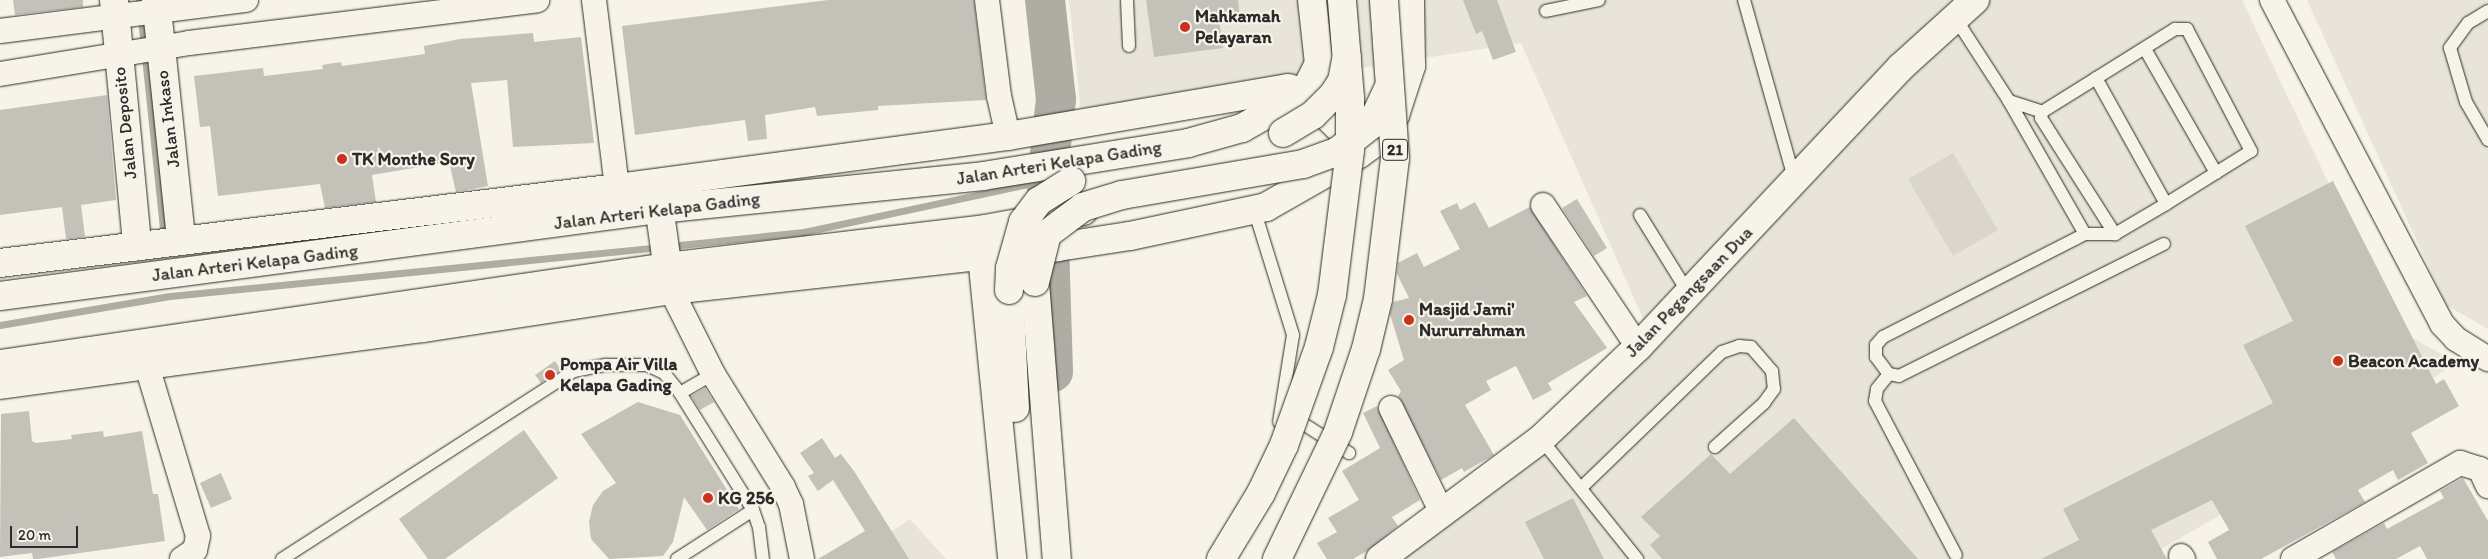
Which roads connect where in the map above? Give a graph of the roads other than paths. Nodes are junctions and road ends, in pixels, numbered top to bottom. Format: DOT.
graph roads {
  1 [pos="246,0"];
  2 [pos="537,0"];
  3 [pos="594,0"];
  4 [pos="987,0"];
  5 [pos="1127,0"];
  6 [pos="1312,0"];
  7 [pos="1343,0"];
  8 [pos="1385,0"];
  9 [pos="1410,0"];
  10 [pos="1599,0"];
  11 [pos="1744,0"];
  12 [pos="1975,0"];
  13 [pos="2272,0"];
  14 [pos="438,6"];
  15 [pos="155,8"];
  16 [pos="118,10"];
  17 [pos="1546,11"];
  18 [pos="2488,11"];
  19 [pos="1954,16"];
  20 [pos="0,31"];
  21 [pos="1129,46"];
  22 [pos="2145,49"];
  23 [pos="141,51"];
  24 [pos="0,74"];
  25 [pos="2096,78"];
  26 [pos="1304,93"];
  27 [pos="2009,101"];
  28 [pos="2042,112"];
  29 [pos="1016,134"];
  30 [pos="2488,140"];
  31 [pos="1359,154"];
  32 [pos="2216,173"];
  33 [pos="1795,181"];
  34 [pos="656,183"];
  35 [pos="1300,186"];
  36 [pos="617,188"];
  37 [pos="2166,204"];
  38 [pos="1543,205"];
  39 [pos="1254,209"];
  40 [pos="659,210"];
  41 [pos="1640,216"];
  42 [pos="2085,234"];
  43 [pos="2115,234"];
  44 [pos="161,242"];
  45 [pos="2164,244"];
  46 [pos="986,246"];
  47 [pos="0,263"];
  48 [pos="666,265"];
  49 [pos="1690,294"];
  50 [pos="0,296"];
  51 [pos="1638,346"];
  52 [pos="2479,354"];
  53 [pos="0,364"];
  54 [pos="147,366"];
  55 [pos="713,374"];
  56 [pos="1889,374"];
  57 [pos="0,385"];
  58 [pos="680,393"];
  59 [pos="1391,408"];
  60 [pos="1283,410"];
  61 [pos="1541,439"];
  62 [pos="1715,447"];
  63 [pos="1349,454"];
  64 [pos="1264,466"];
  65 [pos="2488,486"];
  66 [pos="1582,487"];
  67 [pos="752,510"];
  68 [pos="1441,511"];
  69 [pos="1956,555"];
  70 [pos="182,559"];
  71 [pos="282,559"];
  72 [pos="677,559"];
  73 [pos="763,559"];
  74 [pos="802,559"];
  75 [pos="1012,559"];
  76 [pos="1026,559"];
  77 [pos="1057,559"];
  78 [pos="1221,559"];
  79 [pos="1277,559"];
  80 [pos="1380,559"];
  81 [pos="1637,559"];
  82 [pos="2293,559"];
  1 -- 15 [label="street"];
  2 -- 14 [label="street"];
  3 -- 36 [label="street"];
  4 -- 29 [label="street"];
  5 -- 21 [label="lane"];
  6 -- 26 [label="main road"];
  7 -- 76 [label="main road, bridge"];
  7 -- 78 [label="main road, bridge"];
  8 -- 77 [label="main road, bridge"];
  8 -- 79 [label="main road, 21, bridge"];
  9 -- 31 [label="main road"];
  10 -- 17 [label="lane"];
  11 -- 33 [label="lane"];
  12 -- 19 [label="main road, Jalan Pegangsaan Dua"];
  13 -- 52 [label="street"];
  14 -- 23 [label="street"];
  15 -- 16 [label="street"];
  15 -- 23 [label="main road, Jalan Inkaso"];
  16 -- 20 [label="street"];
  16 -- 23 [label="main road, Jalan Deposito"];
  18 -- 30 [label="lane"];
  19 -- 27 [label="lane"];
  19 -- 33 [label="main road, Jalan Pegangsaan Dua"];
  22 -- 25 [label="lane"];
  22 -- 32 [label="lane"];
  22 -- 32 [label="lane"];
  23 -- 24 [label="street"];
  23 -- 44 [label="main road, Jalan Inkaso"];
  23 -- 44 [label="main road, Jalan Deposito"];
  25 -- 28 [label="lane"];
  25 -- 37 [label="lane"];
  26 -- 29 [label="main road, Jalan Arteri Kelapa Gading"];
  26 -- 31 [label="main road"];
  26 -- 40 [label="main road, Jalan Arteri Kelapa Gading"];
  27 -- 28 [label="lane"];
  27 -- 42 [label="lane"];
  28 -- 43 [label="lane"];
  29 -- 34 [label="main road, Jalan Arteri Kelapa Gading"];
  31 -- 35 [label="main road"];
  32 -- 37 [label="lane"];
  33 -- 49 [label="main road, Jalan Pegangsaan Dua"];
  34 -- 36 [label="main road, Jalan Arteri Kelapa Gading"];
  34 -- 40 [label="main road"];
  35 -- 39 [label="main road"];
  35 -- 46 [label="main road, bridge"];
  36 -- 44 [label="main road, Jalan Arteri Kelapa Gading"];
  37 -- 43 [label="lane"];
  38 -- 51 [label="street"];
  39 -- 46 [label="main road, bridge"];
  39 -- 60 [label="lane"];
  40 -- 48 [label="main road"];
  40 -- 50 [label="main road, Jalan Arteri Kelapa Gading"];
  41 -- 49 [label="lane"];
  42 -- 43 [label="lane"];
  42 -- 56 [label="lane"];
  44 -- 47 [label="main road, Jalan Arteri Kelapa Gading"];
  45 -- 56 [label="lane"];
  46 -- 48 [label="main road"];
  46 -- 75 [label="main road"];
  48 -- 53 [label="main road"];
  48 -- 54 [label="main road"];
  48 -- 55 [label="street"];
  49 -- 51 [label="main road, Jalan Pegangsaan Dua"];
  51 -- 61 [label="main road, Jalan Pegangsaan Dua"];
  54 -- 57 [label="main road"];
  54 -- 70 [label="street"];
  55 -- 58 [label="lane"];
  55 -- 74 [label="street"];
  56 -- 69 [label="lane"];
  58 -- 67 [label="lane"];
  58 -- 71 [label="lane"];
  59 -- 68 [label="street"];
  60 -- 63 [label="lane"];
  60 -- 64 [label="lane"];
  61 -- 66 [label="lane"];
  61 -- 68 [label="main road, Jalan Pegangsaan Dua"];
  62 -- 66 [label="lane"];
  65 -- 82 [label="street"];
  66 -- 81 [label="lane"];
  67 -- 72 [label="lane"];
  67 -- 73 [label="lane"];
  68 -- 80 [label="main road, Jalan Pegangsaan Dua"];
}
